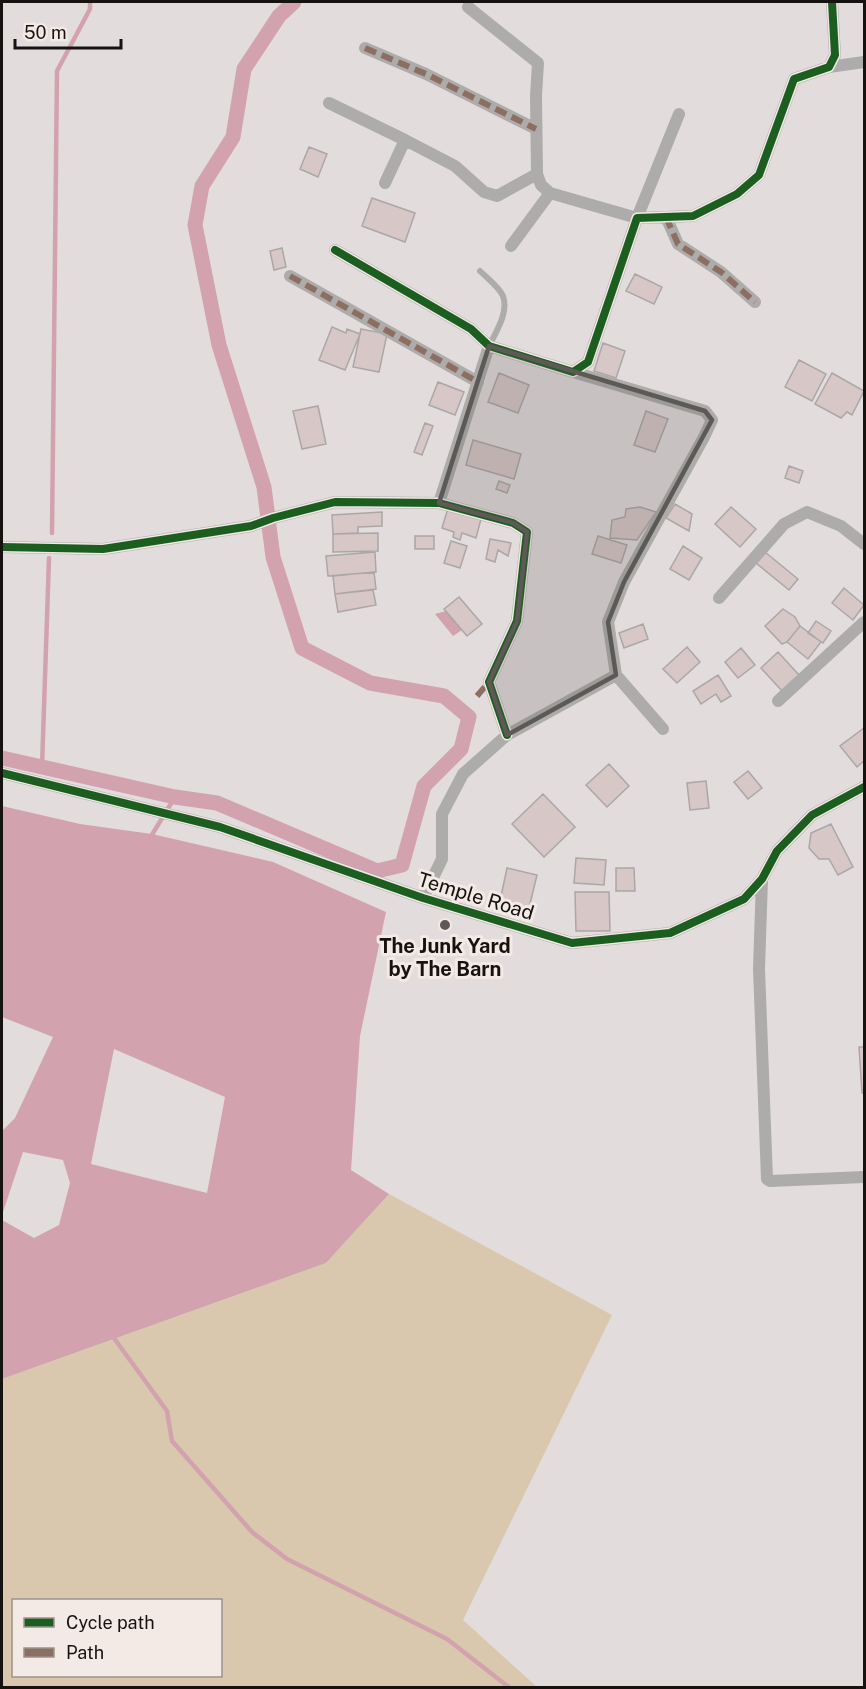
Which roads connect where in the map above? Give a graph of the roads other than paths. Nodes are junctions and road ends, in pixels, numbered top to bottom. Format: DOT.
graph roads {
  1 [pos="832,2"];
  2 [pos="468,7"];
  3 [pos="365,48"];
  4 [pos="864,62"];
  5 [pos="829,67"];
  6 [pos="329,103"];
  7 [pos="679,114"];
  8 [pos="536,129"];
  9 [pos="405,140"];
  10 [pos="537,174"];
  11 [pos="385,183"];
  12 [pos="550,193"];
  13 [pos="666,217"];
  14 [pos="637,218"];
  15 [pos="511,246"];
  16 [pos="336,250"];
  17 [pos="480,271"];
  18 [pos="290,276"];
  19 [pos="755,302"];
  20 [pos="489,345"];
  21 [pos="573,372"];
  22 [pos="478,382"];
  23 [pos="439,503"];
  24 [pos="864,544"];
  25 [pos="2,547"];
  26 [pos="719,598"];
  27 [pos="864,622"];
  28 [pos="616,675"];
  29 [pos="778,701"];
  30 [pos="663,729"];
  31 [pos="507,735"];
  32 [pos="2,773"];
  33 [pos="864,786"];
  34 [pos="762,879"];
  35 [pos="423,898"];
  36 [pos="864,1177"];
  1 -- 5 [label="street"];
  2 -- 8 [label="street"];
  3 -- 8 [label="street"];
  4 -- 5 [label="street"];
  5 -- 13 [label="street"];
  6 -- 9 [label="street"];
  7 -- 14 [label="street"];
  8 -- 10 [label="street"];
  9 -- 10 [label="street"];
  9 -- 11 [label="street"];
  10 -- 12 [label="street"];
  12 -- 14 [label="street"];
  12 -- 15 [label="street"];
  13 -- 14 [label="street"];
  13 -- 19 [label="street"];
  14 -- 21 [label="street"];
  16 -- 20 [label="street"];
  17 -- 20 [label="lane"];
  18 -- 22 [label="street"];
  20 -- 21 [label="street"];
  20 -- 22 [label="street"];
  21 -- 28 [label="street"];
  22 -- 23 [label="street"];
  23 -- 25 [label="street"];
  23 -- 31 [label="street"];
  24 -- 26 [label="street"];
  27 -- 29 [label="street"];
  28 -- 30 [label="street"];
  28 -- 31 [label="street"];
  31 -- 35 [label="street"];
  32 -- 35 [label="street, Temple Road"];
  33 -- 34 [label="street"];
  34 -- 35 [label="street, Temple Road"];
  34 -- 36 [label="street"];
}
